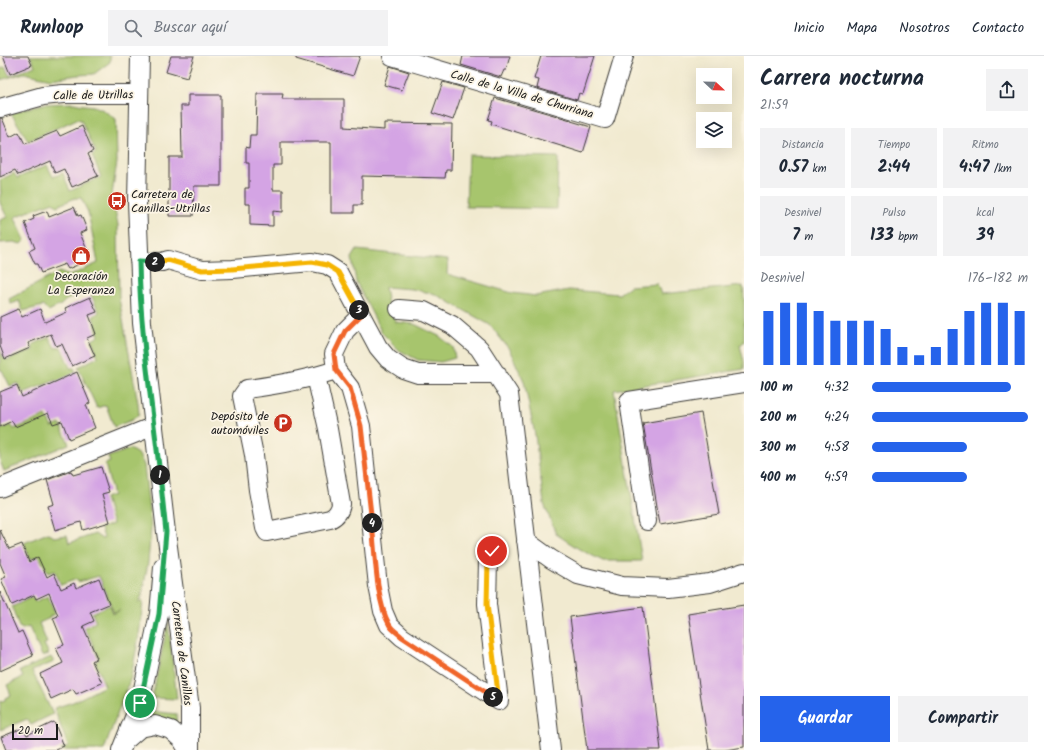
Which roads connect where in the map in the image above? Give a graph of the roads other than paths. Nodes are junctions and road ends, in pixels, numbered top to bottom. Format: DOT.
graph roads {
  1 [pos="140,56"];
  2 [pos="392,56"];
  3 [pos="624,56"];
  4 [pos="139,94"];
  5 [pos="0,108"];
  6 [pos="139,261"];
  7 [pos="399,309"];
  8 [pos="361,315"];
  9 [pos="336,370"];
  10 [pos="497,374"];
  11 [pos="316,376"];
  12 [pos="744,384"];
  13 [pos="154,426"];
  14 [pos="0,488"];
  15 [pos="647,521"];
  16 [pos="166,532"];
  17 [pos="526,541"];
  18 [pos="492,551"];
  19 [pos="744,572"];
  20 [pos="122,746"];
  21 [pos="189,750"];
  22 [pos="551,750"];
  1 -- 4 [label="street, Carretera de Canillas"];
  2 -- 3 [label="street, Calle de la Villa de Churriana"];
  4 -- 5 [label="street, Calle de Utrillas"];
  4 -- 6 [label="street, Carretera de Canillas"];
  6 -- 8 [label="street"];
  6 -- 13 [label="street, Carretera de Canillas"];
  7 -- 10 [label="street"];
  8 -- 9 [label="street"];
  8 -- 10 [label="street"];
  9 -- 11 [label="street"];
  9 -- 18 [label="street"];
  10 -- 17 [label="street"];
  11 -- 11 [label="street"];
  12 -- 15 [label="street"];
  13 -- 14 [label="street"];
  13 -- 16 [label="street, Carretera de Canillas"];
  16 -- 20 [label="street, Carretera de Canillas"];
  16 -- 21 [label="street, Carretera de Canillas"];
  17 -- 19 [label="street"];
  17 -- 22 [label="street"];
  20 -- 21 [label="street"];
}
